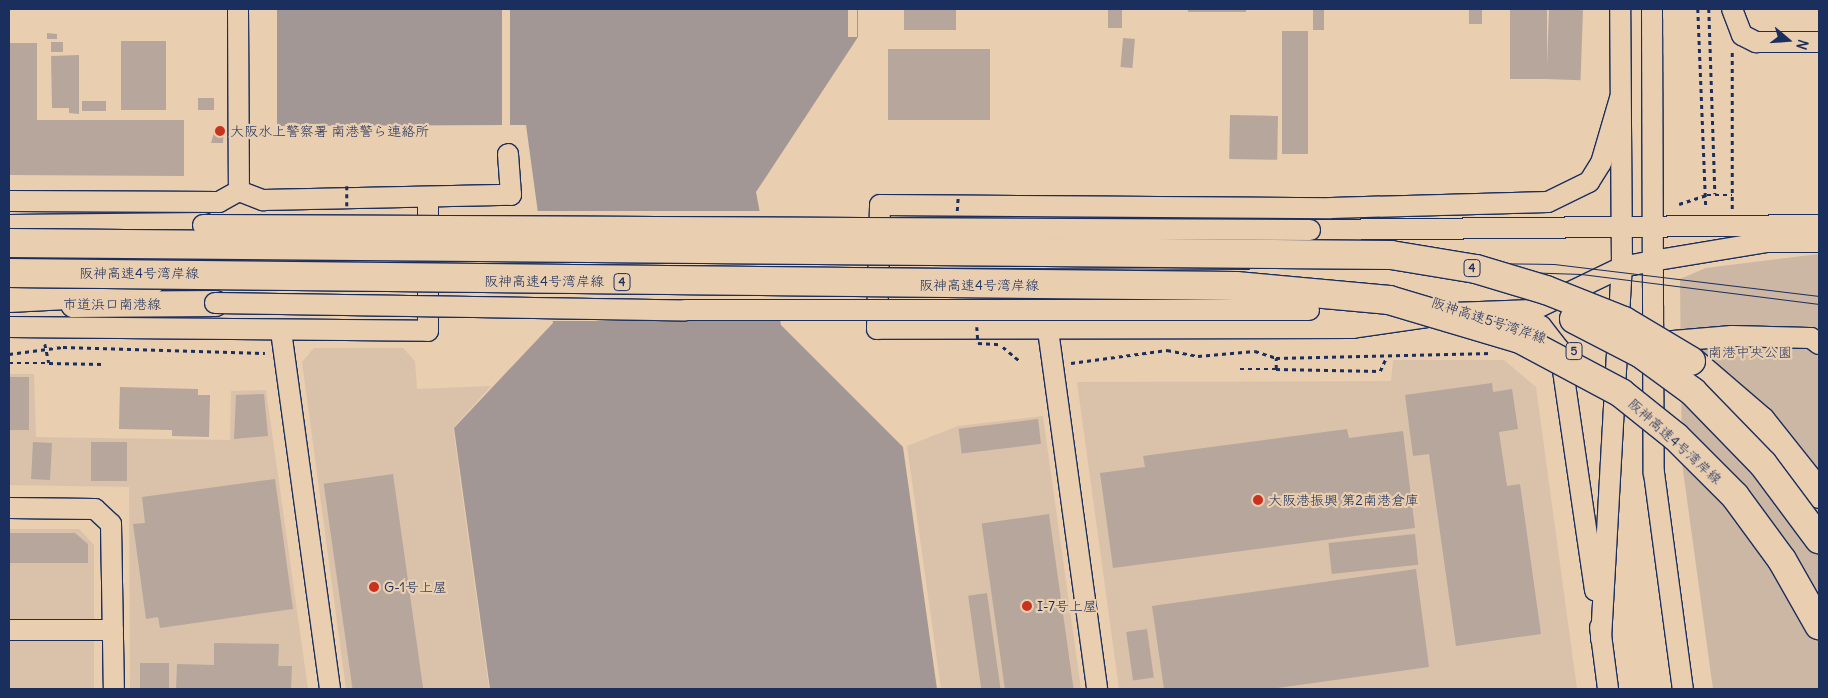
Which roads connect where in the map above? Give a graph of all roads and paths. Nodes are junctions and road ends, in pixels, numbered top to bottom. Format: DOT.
graph roads {
  1 [pos="238,9"];
  2 [pos="1620,9"];
  3 [pos="1652,9"];
  4 [pos="1698,9"];
  5 [pos="1709,9"];
  6 [pos="1732,9"];
  7 [pos="1819,42"];
  8 [pos="1732,51"];
  9 [pos="1620,98"];
  10 [pos="508,154"];
  11 [pos="347,186"];
  12 [pos="239,191"];
  13 [pos="1715,194"];
  14 [pos="1732,194"];
  15 [pos="1707,195"];
  16 [pos="428,197"];
  17 [pos="958,198"];
  18 [pos="9,201"];
  19 [pos="1679,204"];
  20 [pos="1732,210"];
  21 [pos="1706,211"];
  22 [pos="957,213"];
  23 [pos="347,214"];
  24 [pos="1652,223"];
  25 [pos="204,225"];
  26 [pos="1621,225"];
  27 [pos="1819,225"];
  28 [pos="9,228"];
  29 [pos="1819,242"];
  30 [pos="9,243"];
  31 [pos="1234,251"];
  32 [pos="1652,261"];
  33 [pos="1622,267"];
  34 [pos="187,272"];
  35 [pos="9,273"];
  36 [pos="1236,286"];
  37 [pos="9,298"];
  38 [pos="215,303"];
  39 [pos="9,304"];
  40 [pos="1456,313"];
  41 [pos="1512,313"];
  42 [pos="976,320"];
  43 [pos="9,327"];
  44 [pos="1048,330"];
  45 [pos="281,331"];
  46 [pos="1672,342"];
  47 [pos="1819,344"];
  48 [pos="46,350"];
  49 [pos="1503,350"];
  50 [pos="32,353"];
  51 [pos="265,353"];
  52 [pos="9,354"];
  53 [pos="1276,358"];
  54 [pos="1386,358"];
  55 [pos="35,360"];
  56 [pos="1021,362"];
  57 [pos="9,363"];
  58 [pos="49,363"];
  59 [pos="1071,363"];
  60 [pos="103,364"];
  61 [pos="1240,370"];
  62 [pos="1276,370"];
  63 [pos="1819,494"];
  64 [pos="9,508"];
  65 [pos="1819,539"];
  66 [pos="1819,589"];
  67 [pos="1819,624"];
  68 [pos="9,630"];
  69 [pos="113,630"];
  70 [pos="1601,639"];
  71 [pos="114,689"];
  72 [pos="330,689"];
  73 [pos="1097,689"];
  74 [pos="1608,689"];
  75 [pos="1683,689"];
  1 -- 12 [label="street"];
  2 -- 9 [label="street"];
  3 -- 24 [label="street"];
  4 -- 15 [label="path"];
  5 -- 13 [label="path"];
  6 -- 7 [label="street"];
  8 -- 14 [label="path"];
  9 -- 26 [label="street"];
  9 -- 44 [label="street"];
  10 -- 16 [label="street"];
  11 -- 23 [label="path, bridge"];
  12 -- 16 [label="street"];
  12 -- 18 [label="street"];
  13 -- 14 [label="path"];
  13 -- 15 [label="path"];
  14 -- 20 [label="path"];
  15 -- 19 [label="path"];
  15 -- 21 [label="path"];
  16 -- 45 [label="street"];
  17 -- 22 [label="path, bridge"];
  24 -- 26 [label="street"];
  24 -- 27 [label="street"];
  24 -- 32 [label="street"];
  25 -- 26 [label="street, bridge"];
  25 -- 28 [label="main road"];
  26 -- 33 [label="street"];
  29 -- 32 [label="street"];
  30 -- 31 [label="highway, 4, bridge"];
  31 -- 63 [label="highway, 4, bridge"];
  31 -- 65 [label="highway, 阪神高速5号湾岸線 / 5, bridge"];
  32 -- 33 [label="street"];
  32 -- 75 [label="street"];
  33 -- 41 [label="street"];
  33 -- 70 [label="street"];
  34 -- 35 [label="highway, 阪神高速4号湾岸線 / 4, bridge"];
  34 -- 36 [label="highway, 阪神高速4号湾岸線 / 4, bridge"];
  34 -- 37 [label="highway, bridge"];
  36 -- 66 [label="highway, 阪神高速5号湾岸線 / 5, bridge"];
  36 -- 67 [label="highway, 阪神高速4号湾岸線 / 4, bridge"];
  38 -- 39 [label="main road, 市道浜口南港線"];
  38 -- 40 [label="street, bridge"];
  40 -- 41 [label="street"];
  40 -- 44 [label="street"];
  41 -- 70 [label="street"];
  42 -- 56 [label="path, bridge"];
  43 -- 45 [label="street"];
  44 -- 73 [label="street"];
  45 -- 72 [label="street"];
  46 -- 47 [label="street"];
  48 -- 58 [label="path"];
  49 -- 54 [label="path"];
  50 -- 51 [label="path"];
  50 -- 52 [label="path"];
  50 -- 55 [label="path"];
  53 -- 54 [label="path"];
  53 -- 59 [label="path"];
  53 -- 62 [label="path"];
  54 -- 62 [label="path"];
  55 -- 57 [label="path"];
  55 -- 58 [label="path"];
  58 -- 60 [label="path"];
  61 -- 62 [label="path"];
  64 -- 69 [label="street"];
  68 -- 69 [label="street"];
  69 -- 71 [label="street"];
  70 -- 74 [label="street"];
}
